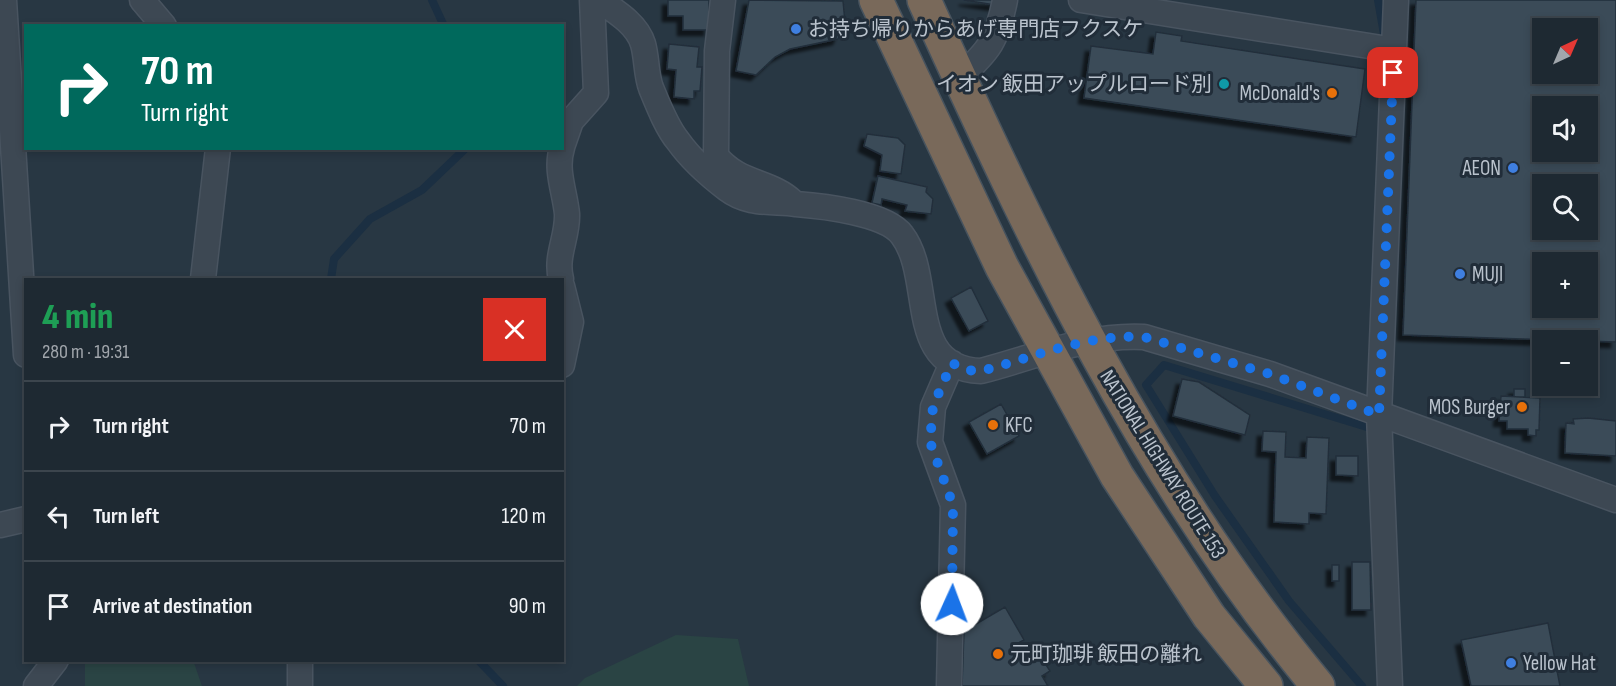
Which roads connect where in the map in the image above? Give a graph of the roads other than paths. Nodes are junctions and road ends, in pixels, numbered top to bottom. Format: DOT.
graph roads {
  1 [pos="4,0"];
  2 [pos="142,0"];
  3 [pos="592,0"];
  4 [pos="599,0"];
  5 [pos="723,0"];
  6 [pos="876,0"];
  7 [pos="924,0"];
  8 [pos="1005,0"];
  9 [pos="1081,0"];
  10 [pos="1396,0"];
  11 [pos="162,24"];
  12 [pos="1394,50"];
  13 [pos="959,78"];
  14 [pos="564,142"];
  15 [pos="218,150"];
  16 [pos="561,150"];
  17 [pos="795,204"];
  18 [pos="204,278"];
  19 [pos="561,278"];
  20 [pos="564,294"];
  21 [pos="24,323"];
  22 [pos="1087,340"];
  23 [pos="1047,351"];
  24 [pos="564,355"];
  25 [pos="952,363"];
  26 [pos="1371,412"];
  27 [pos="1616,500"];
  28 [pos="24,519"];
  29 [pos="0,525"];
  30 [pos="54,662"];
  31 [pos="300,662"];
  32 [pos="36,686"];
  33 [pos="300,686"];
  34 [pos="949,686"];
  35 [pos="1266,686"];
  36 [pos="1318,686"];
  37 [pos="1390,686"];
  1 -- 21 [label="street"];
  2 -- 11 [label="street"];
  3 -- 14 [label="street"];
  4 -- 17 [label="street"];
  5 -- 17 [label="street"];
  6 -- 23 [label="highway, NATIONAL HIGHWAY ROUTE 153"];
  7 -- 13 [label="highway, NATIONAL HIGHWAY ROUTE 153"];
  8 -- 13 [label="street"];
  9 -- 12 [label="street"];
  10 -- 12 [label="street"];
  12 -- 26 [label="street"];
  13 -- 22 [label="highway, NATIONAL HIGHWAY ROUTE 153"];
  15 -- 18 [label="street"];
  16 -- 19 [label="street"];
  17 -- 25 [label="street"];
  20 -- 24 [label="street"];
  22 -- 23 [label="street"];
  22 -- 26 [label="street"];
  22 -- 36 [label="highway, NATIONAL HIGHWAY ROUTE 153"];
  23 -- 25 [label="street"];
  23 -- 35 [label="highway, NATIONAL HIGHWAY ROUTE 153"];
  25 -- 34 [label="street"];
  26 -- 27 [label="street"];
  26 -- 37 [label="street"];
  28 -- 29 [label="street"];
  30 -- 32 [label="street"];
  31 -- 33 [label="street"];
}
